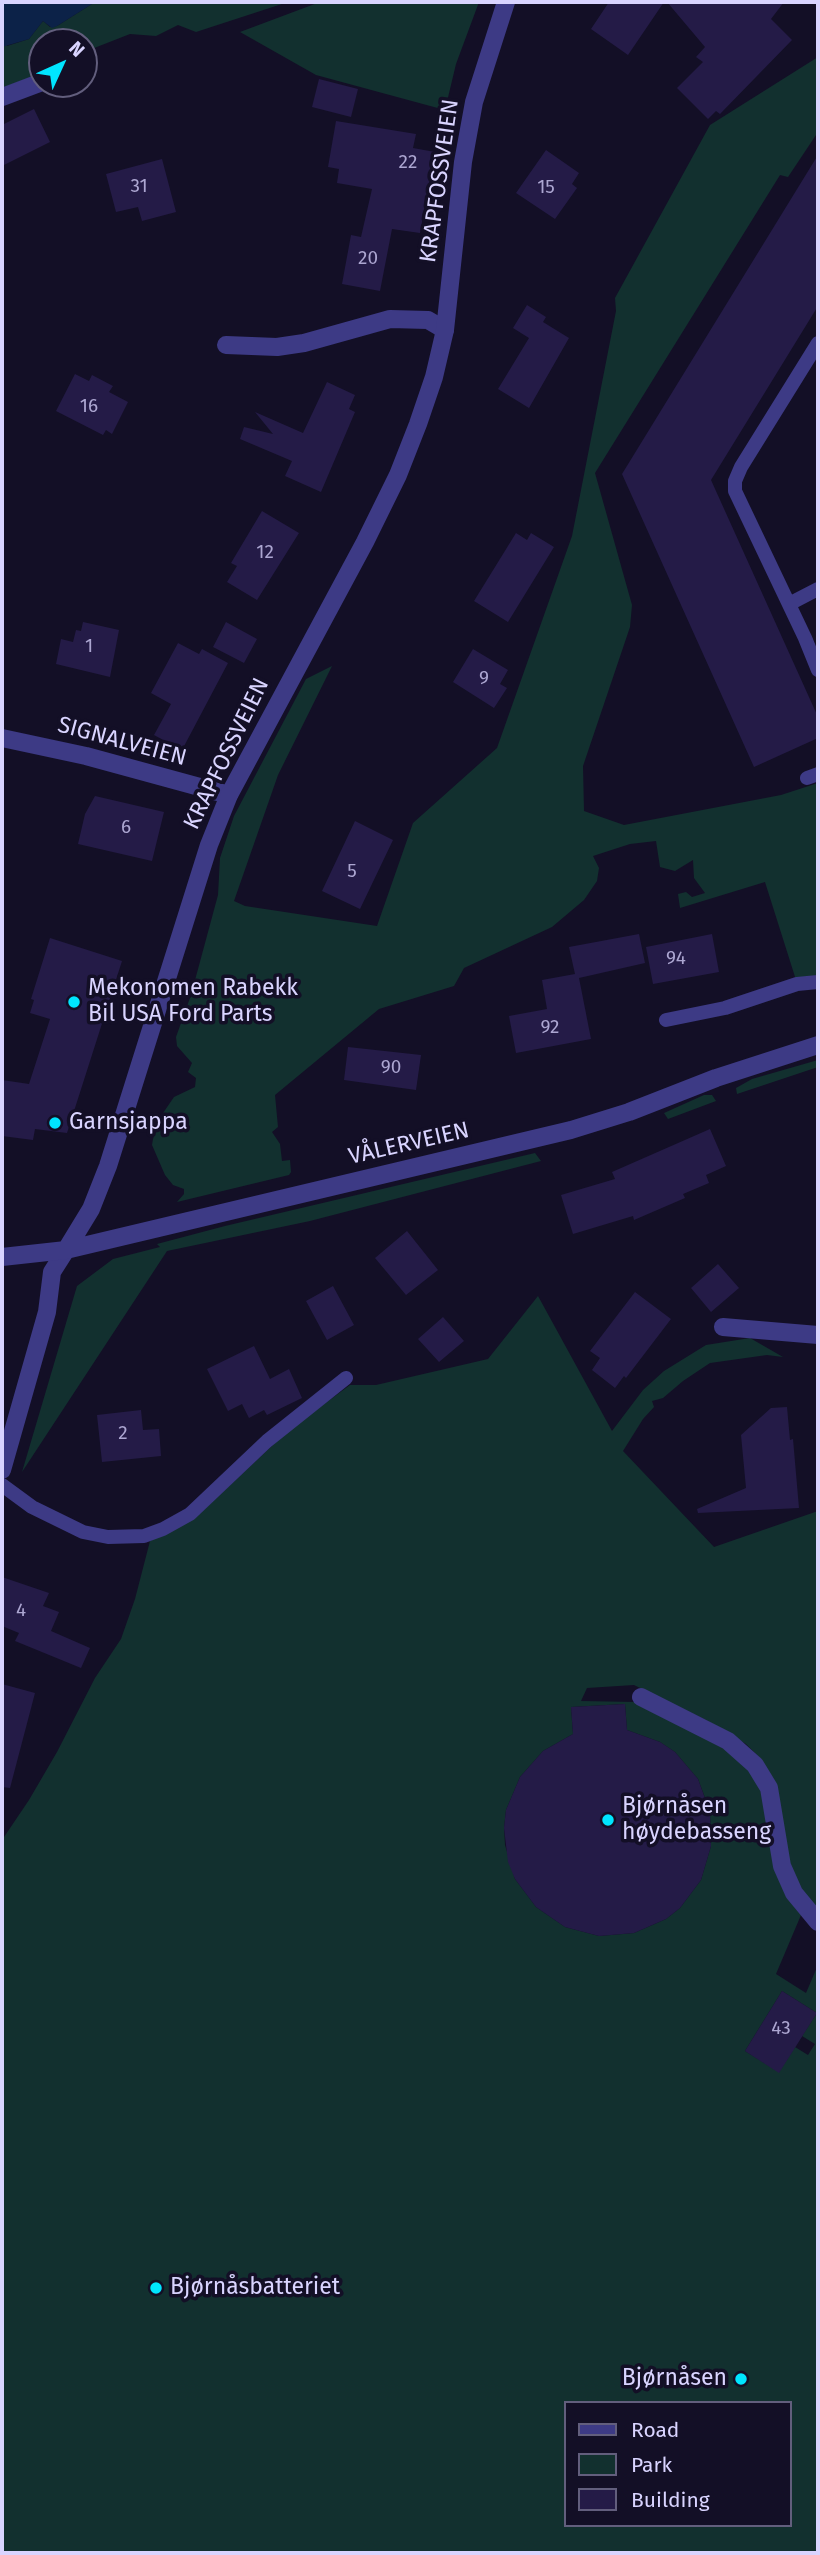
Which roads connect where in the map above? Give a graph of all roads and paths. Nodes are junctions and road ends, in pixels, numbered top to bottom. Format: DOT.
graph roads {
  1 [pos="506,2"];
  2 [pos="28,87"];
  3 [pos="2,97"];
  4 [pos="445,330"];
  5 [pos="818,343"];
  6 [pos="226,345"];
  7 [pos="818,589"];
  8 [pos="789,604"];
  9 [pos="818,670"];
  10 [pos="2,738"];
  11 [pos="229,795"];
  12 [pos="818,982"];
  13 [pos="666,1020"];
  14 [pos="818,1045"];
  15 [pos="66,1250"];
  16 [pos="2,1257"];
  17 [pos="723,1327"];
  18 [pos="818,1335"];
  19 [pos="346,1378"];
  20 [pos="2,1469"];
  21 [pos="2,1486"];
  22 [pos="641,1697"];
  23 [pos="818,1922"];
  1 -- 4 [label="street, KRAPFOSSVEIEN"];
  2 -- 3 [label="street"];
  4 -- 6 [label="street"];
  4 -- 11 [label="street, KRAPFOSSVEIEN"];
  5 -- 8 [label="lane"];
  7 -- 8 [label="lane"];
  8 -- 9 [label="lane"];
  10 -- 11 [label="street, SIGNALVEIEN"];
  11 -- 15 [label="street, KRAPFOSSVEIEN"];
  12 -- 13 [label="lane"];
  14 -- 15 [label="street, VÅLERVEIEN"];
  15 -- 16 [label="street, VÅLERVEIEN"];
  15 -- 20 [label="street, KRAPFOSSVEIEN"];
  17 -- 18 [label="street"];
  19 -- 21 [label="lane"];
  22 -- 23 [label="street"];
}
